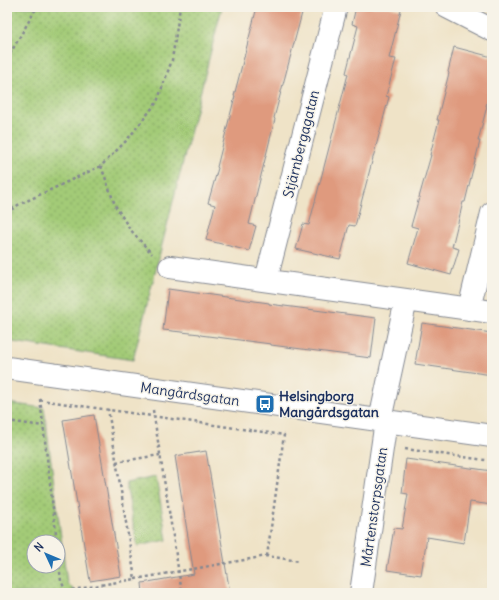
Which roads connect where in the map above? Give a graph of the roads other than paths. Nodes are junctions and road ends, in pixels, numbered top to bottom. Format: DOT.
graph roads {
  1 [pos="336,7"];
  2 [pos="448,7"];
  3 [pos="492,30"];
  4 [pos="492,214"];
  5 [pos="170,266"];
  6 [pos="266,280"];
  7 [pos="406,300"];
  8 [pos="469,309"];
  9 [pos="492,312"];
  10 [pos="7,368"];
  11 [pos="383,420"];
  12 [pos="492,436"];
  13 [pos="361,593"];
  1 -- 6 [label="street, Stjärnbergagatan"];
  2 -- 3 [label="street"];
  4 -- 8 [label="street"];
  5 -- 6 [label="street"];
  6 -- 7 [label="street"];
  7 -- 8 [label="street"];
  7 -- 11 [label="street"];
  8 -- 9 [label="street"];
  10 -- 11 [label="street, Mangårdsgatan"];
  11 -- 12 [label="street, Mangårdsgatan"];
  11 -- 13 [label="street, Mårtenstorpsgatan"];
}
